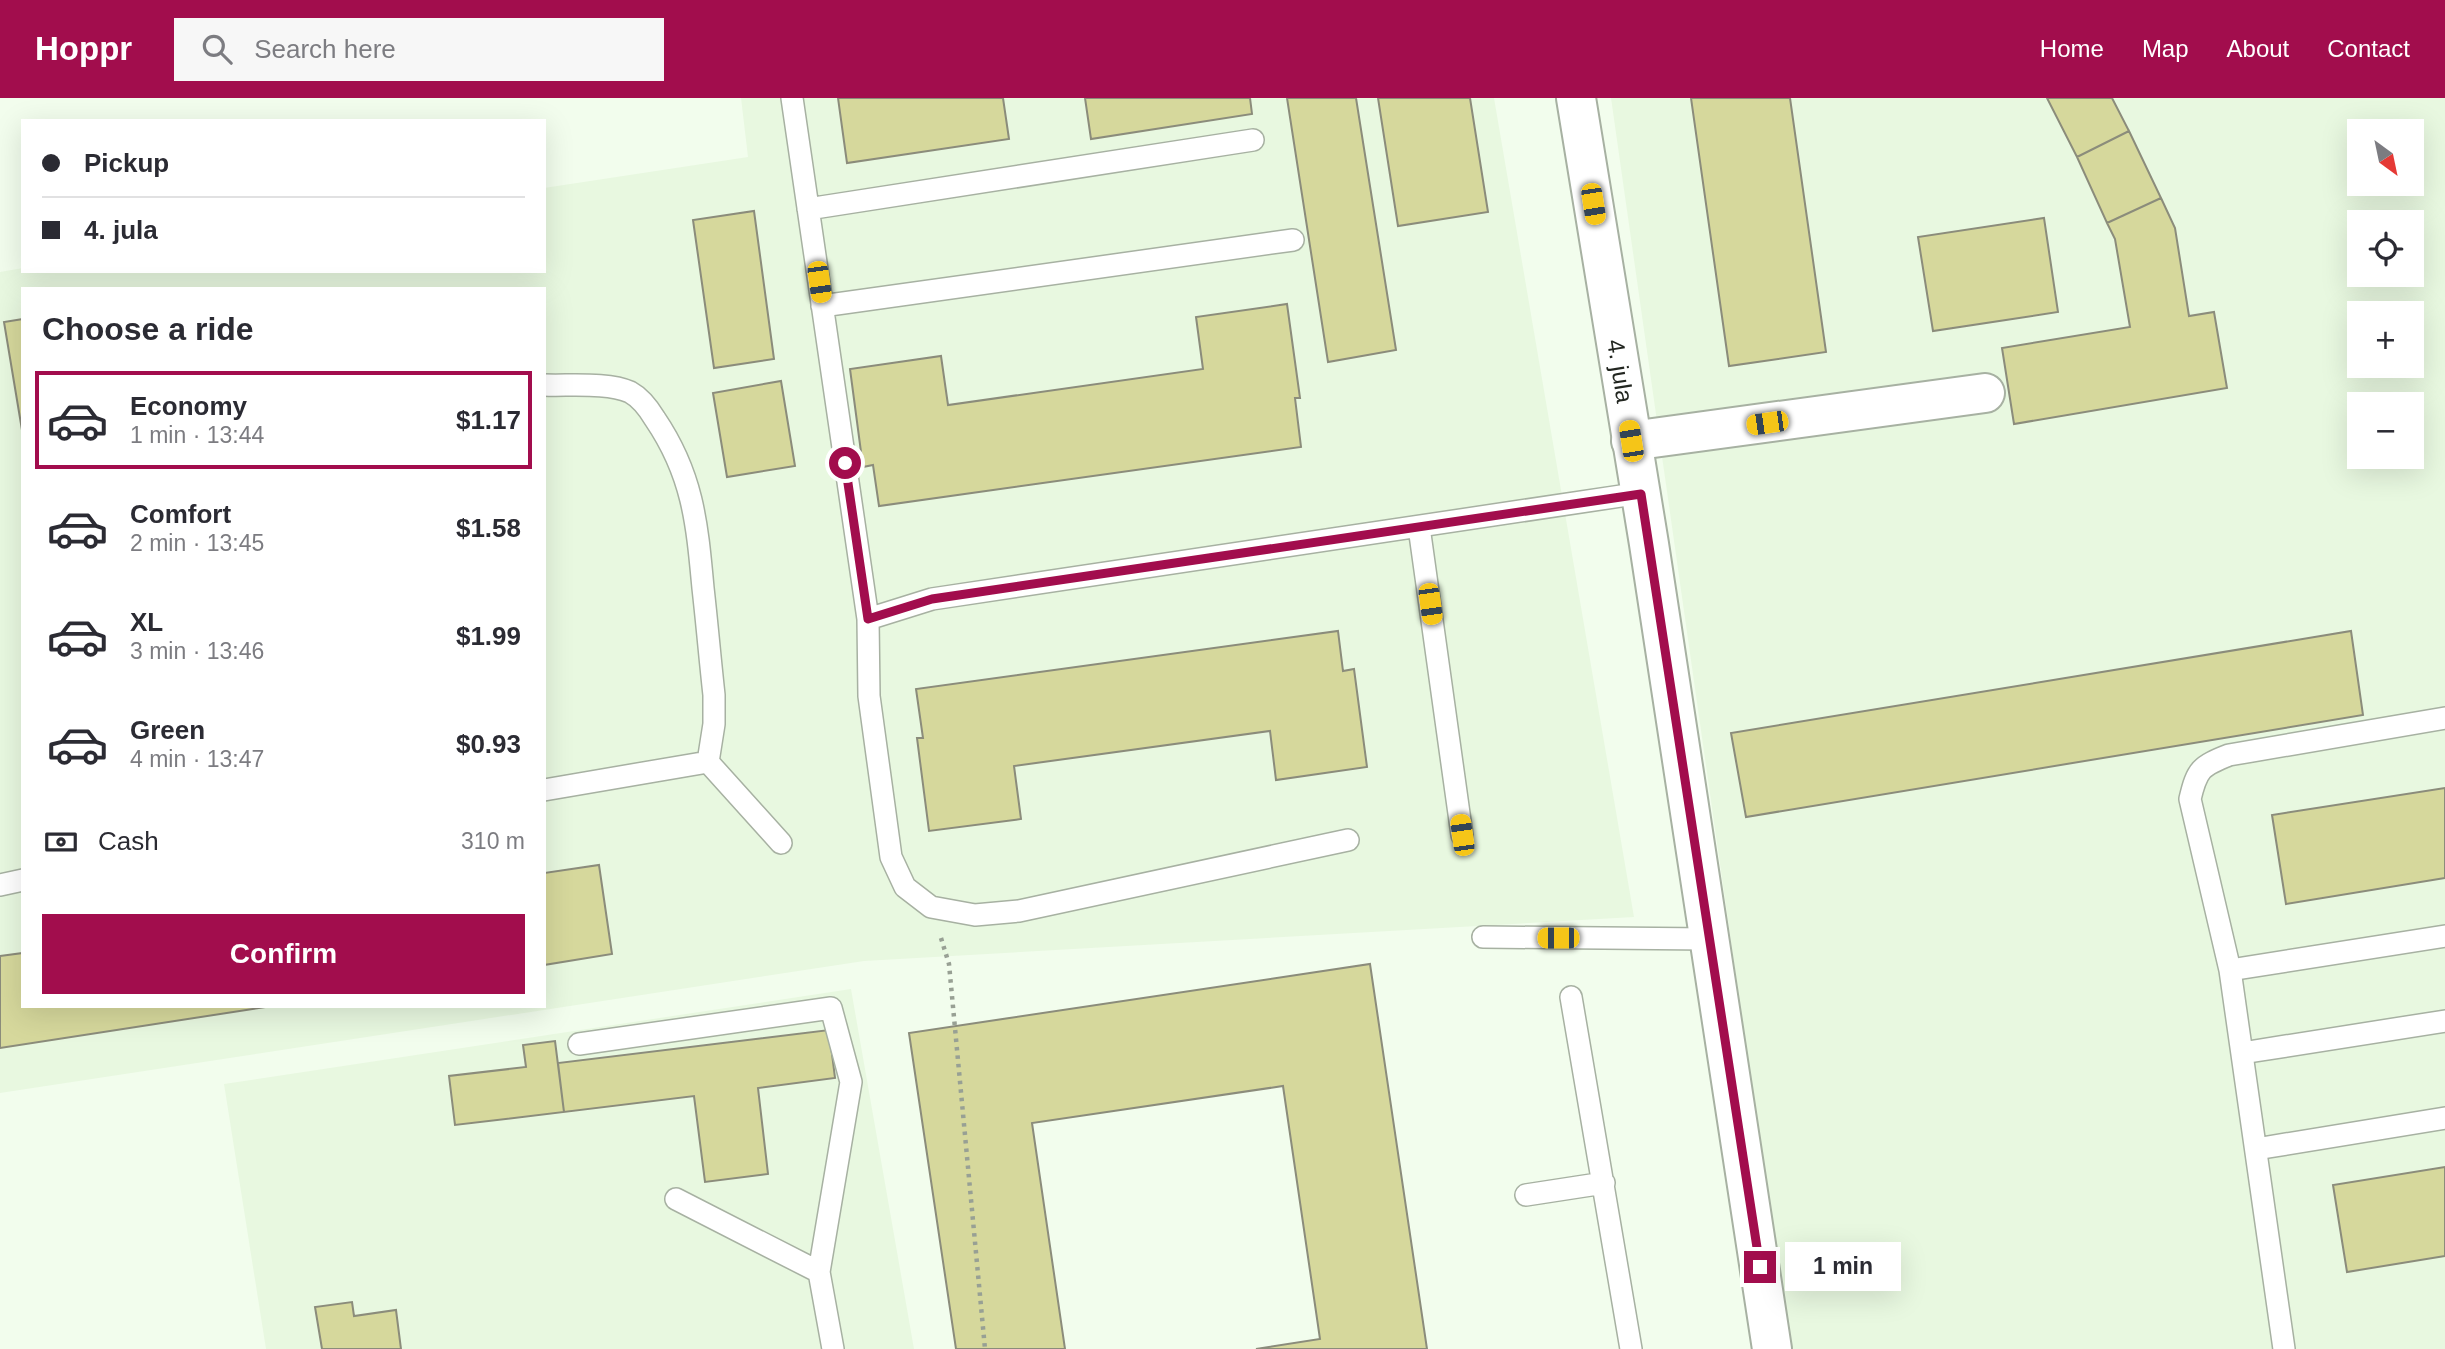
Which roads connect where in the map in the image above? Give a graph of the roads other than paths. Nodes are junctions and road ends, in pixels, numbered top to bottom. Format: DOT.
graph roads {
  1 [pos="792,98"];
  2 [pos="1576,98"];
  3 [pos="1253,140"];
  4 [pos="808,209"];
  5 [pos="1293,240"];
  6 [pos="822,306"];
  7 [pos="546,385"];
  8 [pos="1985,393"];
  9 [pos="1631,441"];
  10 [pos="1641,494"];
  11 [pos="1419,527"];
  12 [pos="868,619"];
  13 [pos="2445,718"];
  14 [pos="708,762"];
  15 [pos="546,790"];
  16 [pos="1462,835"];
  17 [pos="1348,840"];
  18 [pos="781,843"];
  19 [pos="21,880"];
  20 [pos="0,885"];
  21 [pos="2445,936"];
  22 [pos="1483,937"];
  23 [pos="1709,939"];
  24 [pos="2230,970"];
  25 [pos="1571,997"];
  26 [pos="2445,1021"];
  27 [pos="579,1044"];
  28 [pos="2242,1053"];
  29 [pos="2445,1118"];
  30 [pos="2256,1149"];
  31 [pos="1604,1183"];
  32 [pos="1526,1195"];
  33 [pos="676,1199"];
  34 [pos="820,1272"];
  35 [pos="833,1349"];
  36 [pos="1631,1349"];
  37 [pos="1772,1349"];
  38 [pos="2284,1349"];
  1 -- 4 [label="lane"];
  2 -- 9 [label="main road, 4. jula"];
  3 -- 4 [label="lane"];
  4 -- 6 [label="lane"];
  5 -- 6 [label="lane"];
  6 -- 12 [label="lane"];
  7 -- 14 [label="lane"];
  8 -- 9 [label="main road"];
  9 -- 10 [label="main road, 4. jula"];
  10 -- 11 [label="lane"];
  10 -- 23 [label="main road, 4. jula"];
  11 -- 12 [label="lane"];
  11 -- 16 [label="lane"];
  12 -- 17 [label="lane"];
  13 -- 24 [label="lane"];
  14 -- 15 [label="lane"];
  14 -- 18 [label="lane"];
  19 -- 20 [label="lane"];
  21 -- 24 [label="lane"];
  22 -- 23 [label="lane"];
  23 -- 37 [label="main road, 4. jula"];
  24 -- 28 [label="lane"];
  25 -- 31 [label="lane"];
  26 -- 28 [label="lane"];
  27 -- 34 [label="lane"];
  28 -- 30 [label="lane"];
  29 -- 30 [label="lane"];
  30 -- 38 [label="lane"];
  31 -- 32 [label="lane"];
  31 -- 36 [label="lane"];
  33 -- 34 [label="lane"];
  34 -- 35 [label="lane"];
}
